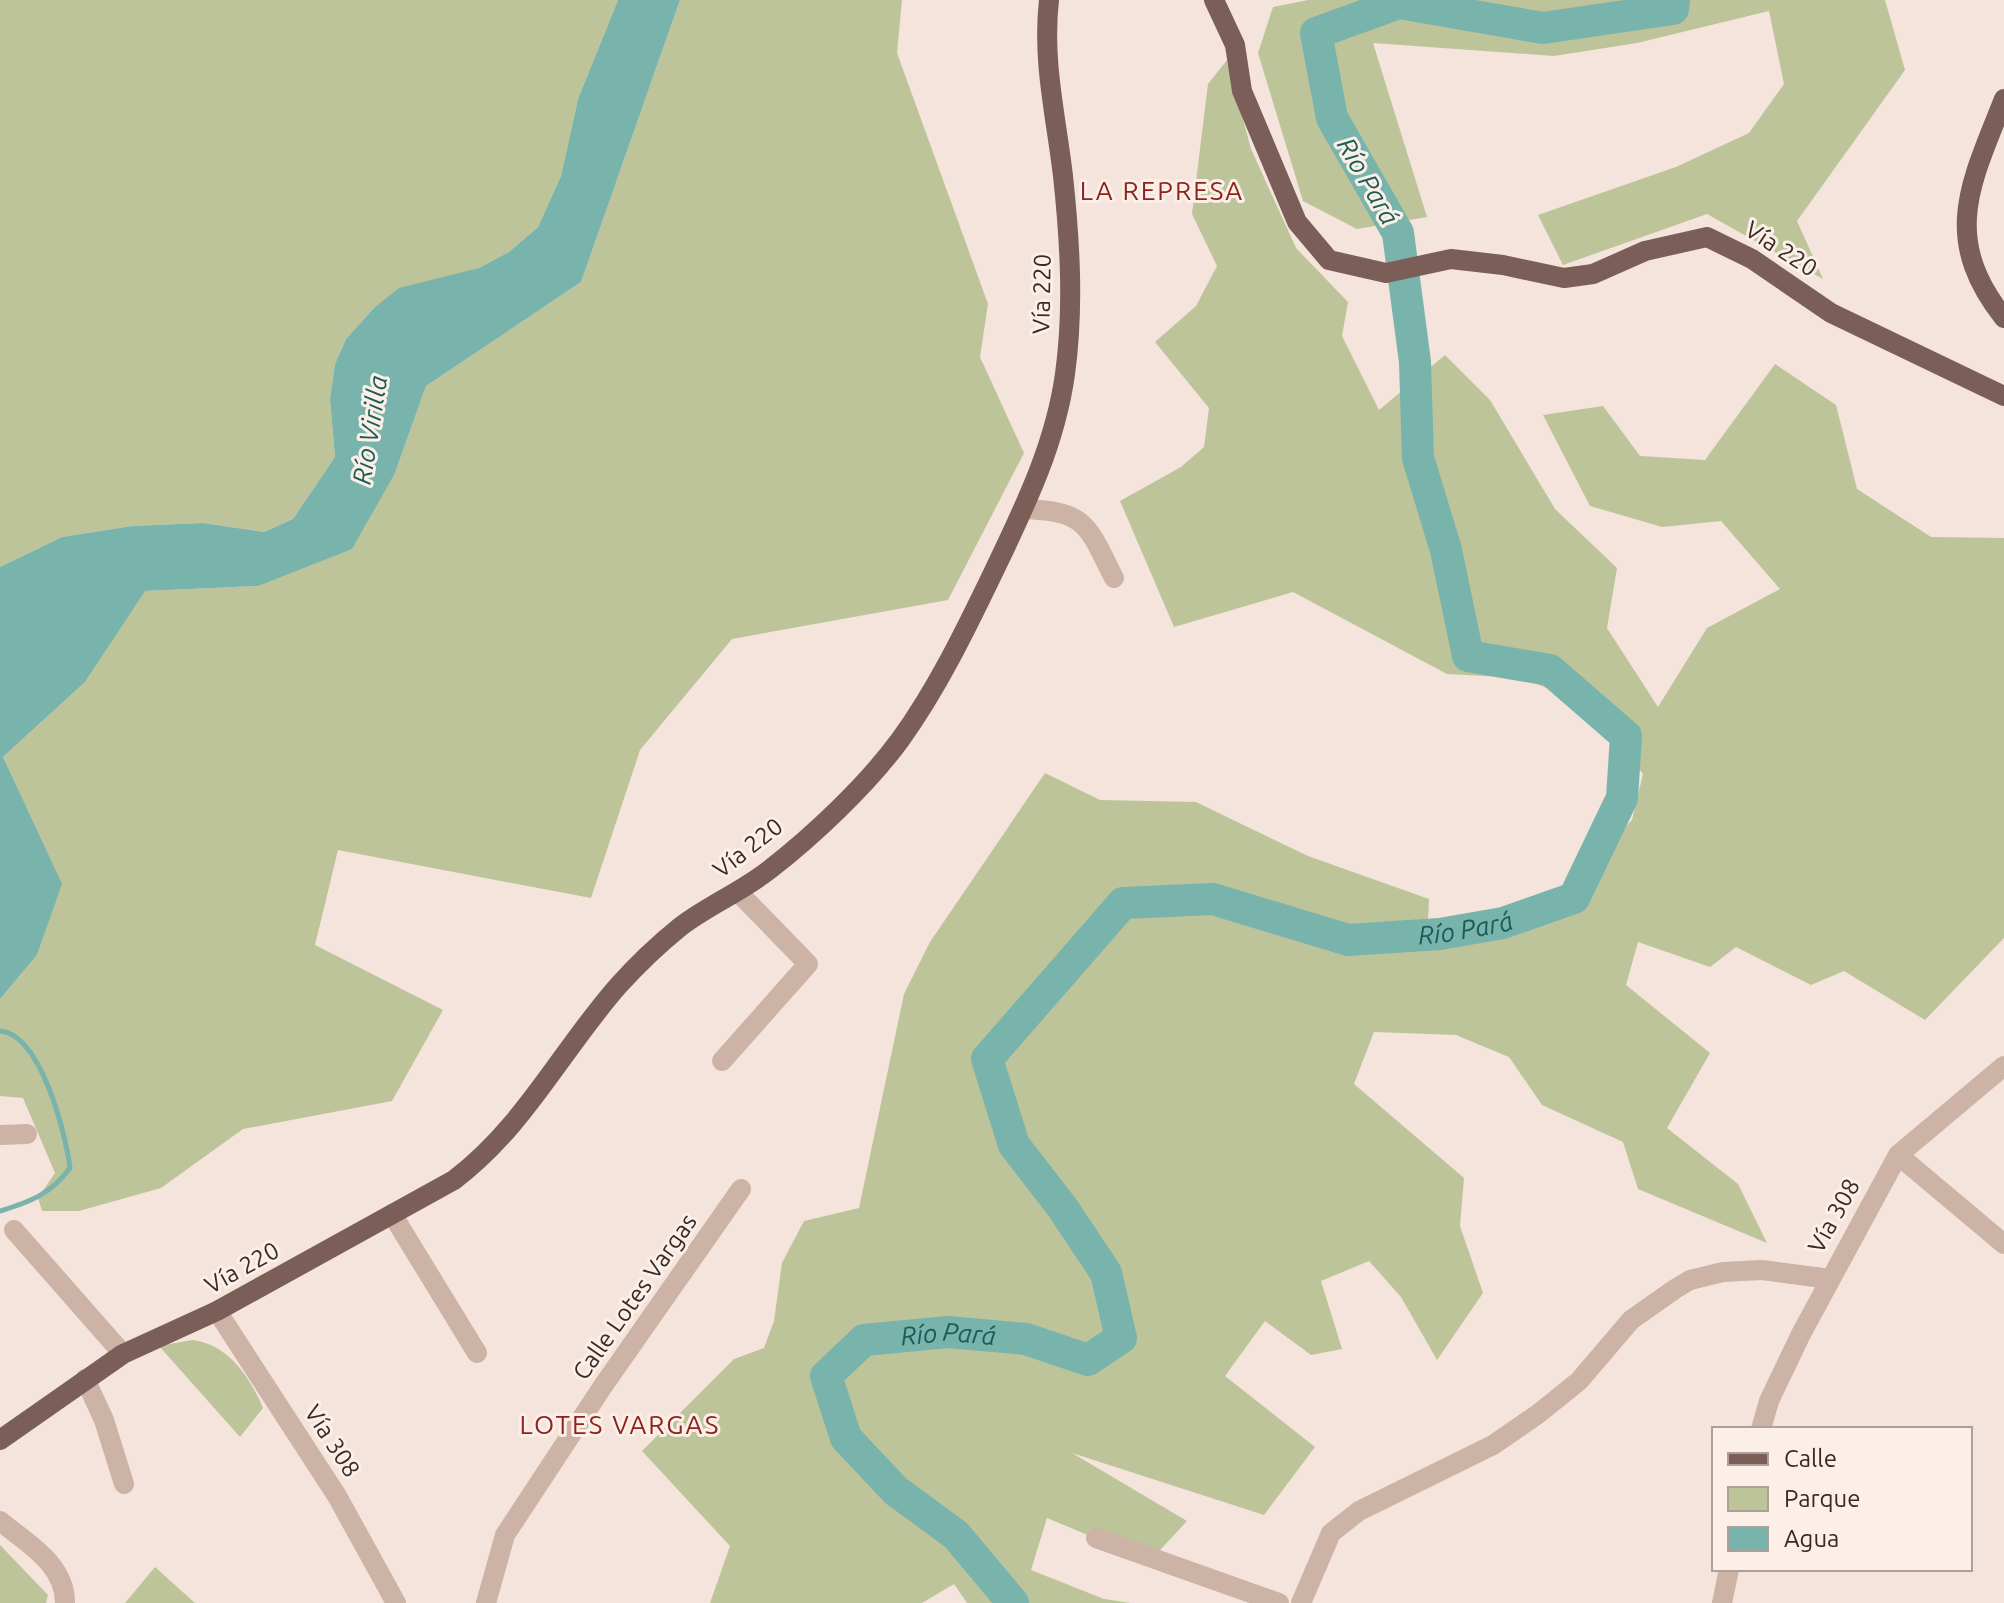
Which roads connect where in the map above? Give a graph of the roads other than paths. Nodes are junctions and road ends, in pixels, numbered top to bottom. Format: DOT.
graph roads {
  1 [pos="1049,0"];
  2 [pos="1214,0"];
  3 [pos="2004,99"];
  4 [pos="2004,318"];
  5 [pos="2004,396"];
  6 [pos="1023,509"];
  7 [pos="1114,578"];
  8 [pos="738,892"];
  9 [pos="722,1061"];
  10 [pos="2004,1066"];
  11 [pos="27,1134"];
  12 [pos="0,1135"];
  13 [pos="1898,1155"];
  14 [pos="741,1189"];
  15 [pos="392,1214"];
  16 [pos="14,1230"];
  17 [pos="2004,1244"];
  18 [pos="1830,1279"];
  19 [pos="217,1311"];
  20 [pos="477,1353"];
  21 [pos="123,1354"];
  22 [pos="85,1379"];
  23 [pos="1762,1427"];
  24 [pos="0,1440"];
  25 [pos="124,1484"];
  26 [pos="0,1521"];
  27 [pos="1096,1538"];
  28 [pos="1729,1571"];
  29 [pos="65,1603"];
  30 [pos="396,1603"];
  31 [pos="486,1603"];
  32 [pos="1279,1603"];
  33 [pos="1301,1603"];
  34 [pos="1722,1603"];
  1 -- 6 [label="main road, Vía 220"];
  2 -- 5 [label="main road, Vía 220"];
  3 -- 4 [label="main road"];
  6 -- 7 [label="street"];
  6 -- 8 [label="main road, Vía 220"];
  8 -- 9 [label="street"];
  8 -- 15 [label="main road, Vía 220"];
  10 -- 13 [label="street, Vía 308"];
  11 -- 12 [label="street"];
  13 -- 17 [label="street"];
  13 -- 18 [label="street, Vía 308"];
  14 -- 31 [label="street, Calle Lotes Vargas"];
  15 -- 19 [label="main road, Vía 220"];
  15 -- 20 [label="street"];
  16 -- 21 [label="street"];
  18 -- 23 [label="street, Vía 308"];
  18 -- 33 [label="street"];
  19 -- 21 [label="main road, Vía 220"];
  19 -- 30 [label="street, Vía 308"];
  21 -- 22 [label="main road, Vía 220"];
  22 -- 24 [label="main road, Vía 220"];
  22 -- 25 [label="street"];
  26 -- 29 [label="street"];
  27 -- 32 [label="street"];
  28 -- 34 [label="street"];
}
